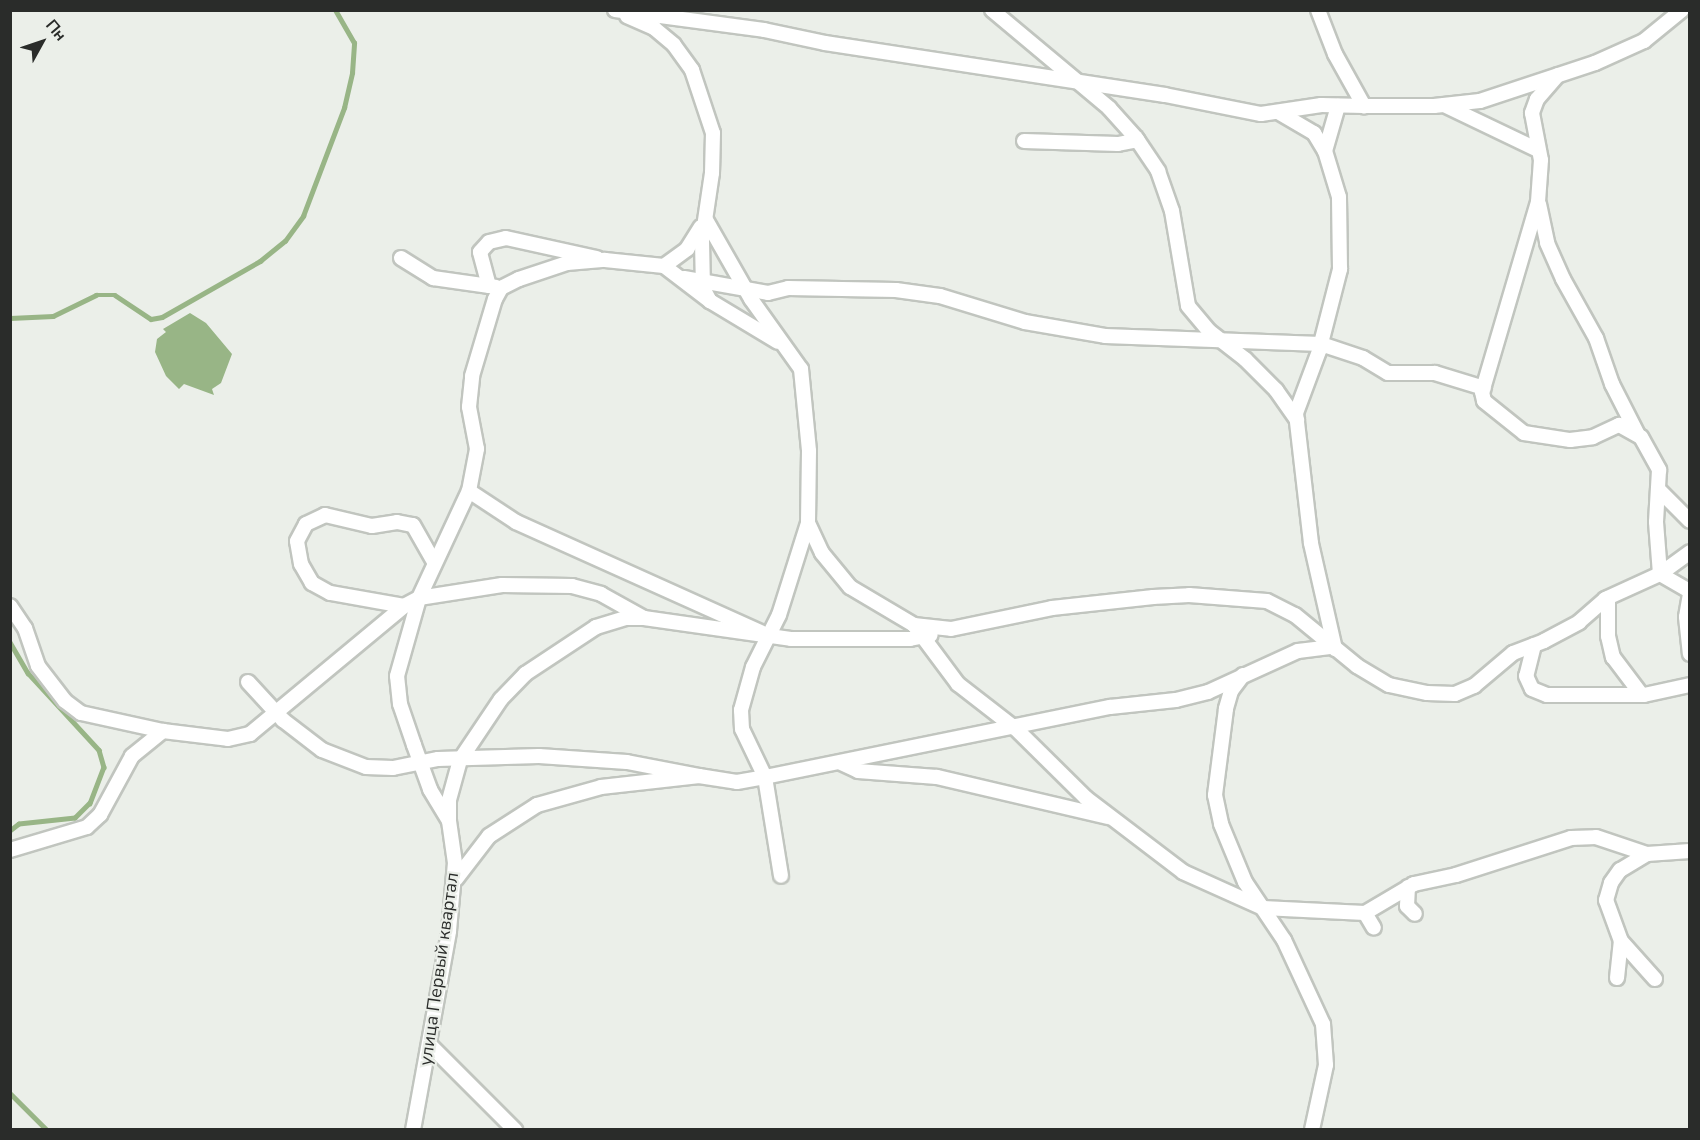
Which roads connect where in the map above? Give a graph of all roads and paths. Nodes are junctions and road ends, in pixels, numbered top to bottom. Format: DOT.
graph roads {
  1 [pos="992,10"];
  2 [pos="1318,10"];
  3 [pos="1682,10"];
  4 [pos="616,11"];
  5 [pos="670,13"];
  6 [pos="1558,75"];
  7 [pos="1080,83"];
  8 [pos="1444,105"];
  9 [pos="1338,106"];
  10 [pos="1364,106"];
  11 [pos="1278,112"];
  12 [pos="1138,140"];
  13 [pos="1024,141"];
  14 [pos="1538,150"];
  15 [pos="1325,151"];
  16 [pos="1538,202"];
  17 [pos="706,220"];
  18 [pos="401,258"];
  19 [pos="605,260"];
  20 [pos="664,266"];
  21 [pos="684,278"];
  22 [pos="700,279"];
  23 [pos="495,287"];
  24 [pos="746,291"];
  25 [pos="710,301"];
  26 [pos="1220,340"];
  27 [pos="1321,344"];
  28 [pos="783,345"];
  29 [pos="1484,388"];
  30 [pos="1297,420"];
  31 [pos="1639,436"];
  32 [pos="469,491"];
  33 [pos="1660,491"];
  34 [pos="1689,521"];
  35 [pos="808,523"];
  36 [pos="1689,552"];
  37 [pos="434,562"];
  38 [pos="1660,574"];
  39 [pos="419,598"];
  40 [pos="1608,598"];
  41 [pos="1689,598"];
  42 [pos="10,606"];
  43 [pos="404,606"];
  44 [pos="644,618"];
  45 [pos="914,624"];
  46 [pos="951,629"];
  47 [pos="767,634"];
  48 [pos="925,637"];
  49 [pos="1534,645"];
  50 [pos="1334,648"];
  51 [pos="1689,654"];
  52 [pos="1244,674"];
  53 [pos="248,682"];
  54 [pos="1689,685"];
  55 [pos="1641,694"];
  56 [pos="277,713"];
  57 [pos="1016,729"];
  58 [pos="163,731"];
  59 [pos="460,760"];
  60 [pos="420,761"];
  61 [pos="841,763"];
  62 [pos="699,776"];
  63 [pos="765,777"];
  64 [pos="1113,818"];
  65 [pos="449,821"];
  66 [pos="10,850"];
  67 [pos="1689,851"];
  68 [pos="1647,854"];
  69 [pos="781,876"];
  70 [pos="454,881"];
  71 [pos="1408,887"];
  72 [pos="1263,908"];
  73 [pos="1365,913"];
  74 [pos="1415,914"];
  75 [pos="1374,928"];
  76 [pos="1621,941"];
  77 [pos="1617,978"];
  78 [pos="1655,979"];
  79 [pos="429,1044"];
  80 [pos="413,1130"];
  81 [pos="515,1130"];
  82 [pos="1312,1130"];
  1 -- 7 [label="street"];
  2 -- 10 [label="street"];
  3 -- 6 [label="street"];
  4 -- 5 [label="street"];
  4 -- 17 [label="street"];
  5 -- 7 [label="street"];
  6 -- 8 [label="street"];
  6 -- 14 [label="street"];
  7 -- 11 [label="street"];
  7 -- 12 [label="street"];
  8 -- 10 [label="street"];
  8 -- 14 [label="street"];
  9 -- 10 [label="street"];
  9 -- 11 [label="street"];
  9 -- 15 [label="street"];
  11 -- 15 [label="street"];
  12 -- 13 [label="street"];
  12 -- 26 [label="street"];
  14 -- 16 [label="street"];
  15 -- 27 [label="street"];
  16 -- 29 [label="street"];
  16 -- 31 [label="street"];
  17 -- 20 [label="street"];
  17 -- 22 [label="street"];
  17 -- 24 [label="street"];
  18 -- 23 [label="street"];
  19 -- 20 [label="street"];
  19 -- 23 [label="street"];
  19 -- 23 [label="street"];
  20 -- 21 [label="street"];
  21 -- 22 [label="street"];
  21 -- 25 [label="street"];
  22 -- 24 [label="street"];
  22 -- 25 [label="street"];
  23 -- 32 [label="street, улица Первый квартал"];
  24 -- 26 [label="street"];
  24 -- 28 [label="street"];
  25 -- 28 [label="street"];
  26 -- 27 [label="street"];
  26 -- 30 [label="street"];
  27 -- 29 [label="street"];
  27 -- 30 [label="street"];
  28 -- 35 [label="street"];
  29 -- 31 [label="street"];
  30 -- 50 [label="street"];
  31 -- 33 [label="street"];
  32 -- 37 [label="street, улица Первый квартал"];
  32 -- 47 [label="street"];
  33 -- 34 [label="street"];
  33 -- 38 [label="street"];
  35 -- 45 [label="street"];
  35 -- 47 [label="street"];
  36 -- 38 [label="street"];
  37 -- 39 [label="street, улица Первый квартал"];
  37 -- 43 [label="street"];
  38 -- 40 [label="street"];
  38 -- 41 [label="street"];
  39 -- 43 [label="street"];
  39 -- 44 [label="street"];
  39 -- 60 [label="street, улица Первый квартал"];
  40 -- 49 [label="street"];
  40 -- 55 [label="street"];
  41 -- 51 [label="street"];
  42 -- 58 [label="street"];
  43 -- 56 [label="street"];
  44 -- 47 [label="street"];
  44 -- 59 [label="street"];
  45 -- 46 [label="street"];
  45 -- 48 [label="street"];
  46 -- 48 [label="street"];
  46 -- 50 [label="street"];
  47 -- 48 [label="street"];
  47 -- 63 [label="street"];
  48 -- 57 [label="street"];
  49 -- 50 [label="street"];
  49 -- 55 [label="street"];
  50 -- 52 [label="street"];
  52 -- 57 [label="street"];
  52 -- 72 [label="street"];
  53 -- 56 [label="street"];
  54 -- 55 [label="street"];
  56 -- 58 [label="street"];
  56 -- 60 [label="street"];
  57 -- 61 [label="street"];
  57 -- 64 [label="street"];
  58 -- 66 [label="street"];
  59 -- 60 [label="street"];
  59 -- 62 [label="street"];
  59 -- 65 [label="street"];
  60 -- 65 [label="street, улица Первый квартал"];
  61 -- 63 [label="street"];
  61 -- 64 [label="street"];
  62 -- 63 [label="street"];
  62 -- 70 [label="street"];
  63 -- 69 [label="street"];
  64 -- 72 [label="street"];
  65 -- 70 [label="street, улица Первый квартал"];
  67 -- 68 [label="street"];
  68 -- 71 [label="street"];
  68 -- 76 [label="street"];
  70 -- 79 [label="street, улица Первый квартал"];
  71 -- 73 [label="street"];
  71 -- 74 [label="street"];
  72 -- 73 [label="street"];
  72 -- 82 [label="street"];
  73 -- 75 [label="street"];
  76 -- 77 [label="street"];
  76 -- 78 [label="street"];
  79 -- 80 [label="street, улица Первый квартал"];
  79 -- 81 [label="street"];
}
